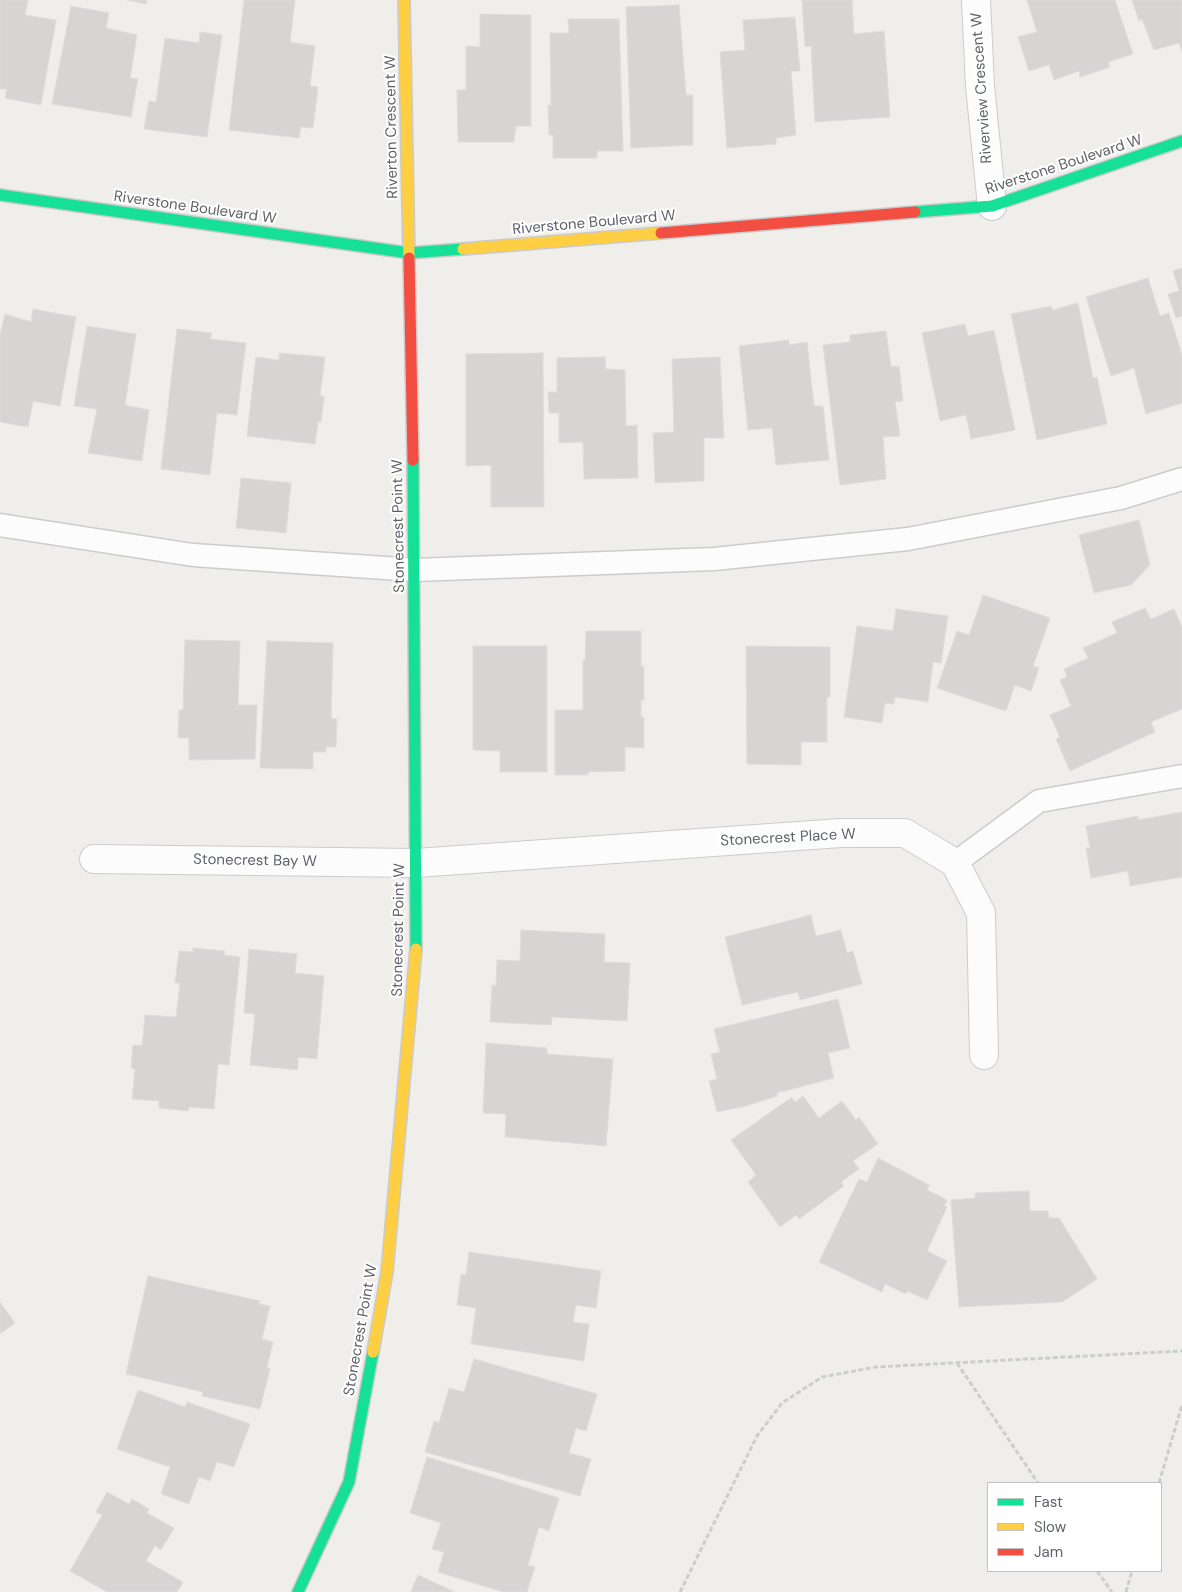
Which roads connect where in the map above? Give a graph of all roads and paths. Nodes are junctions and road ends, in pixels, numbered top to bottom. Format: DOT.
graph roads {
  1 [pos="404,0"];
  2 [pos="976,0"];
  3 [pos="1182,141"];
  4 [pos="0,195"];
  5 [pos="992,206"];
  6 [pos="409,253"];
  7 [pos="1182,479"];
  8 [pos="0,525"];
  9 [pos="415,570"];
  10 [pos="1182,776"];
  11 [pos="94,858"];
  12 [pos="416,863"];
  13 [pos="955,863"];
  14 [pos="984,1055"];
  15 [pos="1182,1351"];
  16 [pos="957,1362"];
  17 [pos="1182,1405"];
  18 [pos="1037,1482"];
  19 [pos="1159,1482"];
  20 [pos="1098,1572"];
  21 [pos="1132,1572"];
  22 [pos="298,1592"];
  23 [pos="680,1592"];
  24 [pos="1112,1592"];
  25 [pos="1126,1592"];
  1 -- 6 [label="street, Riverton Crescent W"];
  2 -- 5 [label="street, Riverview Crescent W"];
  3 -- 5 [label="street, Riverstone Boulevard W"];
  4 -- 6 [label="street, Riverstone Boulevard W"];
  5 -- 6 [label="street, Riverstone Boulevard W"];
  6 -- 9 [label="street, Stonecrest Point W"];
  7 -- 9 [label="lane"];
  8 -- 9 [label="lane"];
  9 -- 12 [label="street, Stonecrest Point W"];
  10 -- 13 [label="lane"];
  11 -- 12 [label="street, Stonecrest Bay W"];
  12 -- 13 [label="street, Stonecrest Place W"];
  12 -- 22 [label="street, Stonecrest Point W"];
  13 -- 14 [label="street"];
  15 -- 16 [label="path"];
  16 -- 18 [label="path"];
  16 -- 23 [label="path"];
  17 -- 19 [label="path"];
  20 -- 24 [label="path"];
  21 -- 25 [label="path"];
}
